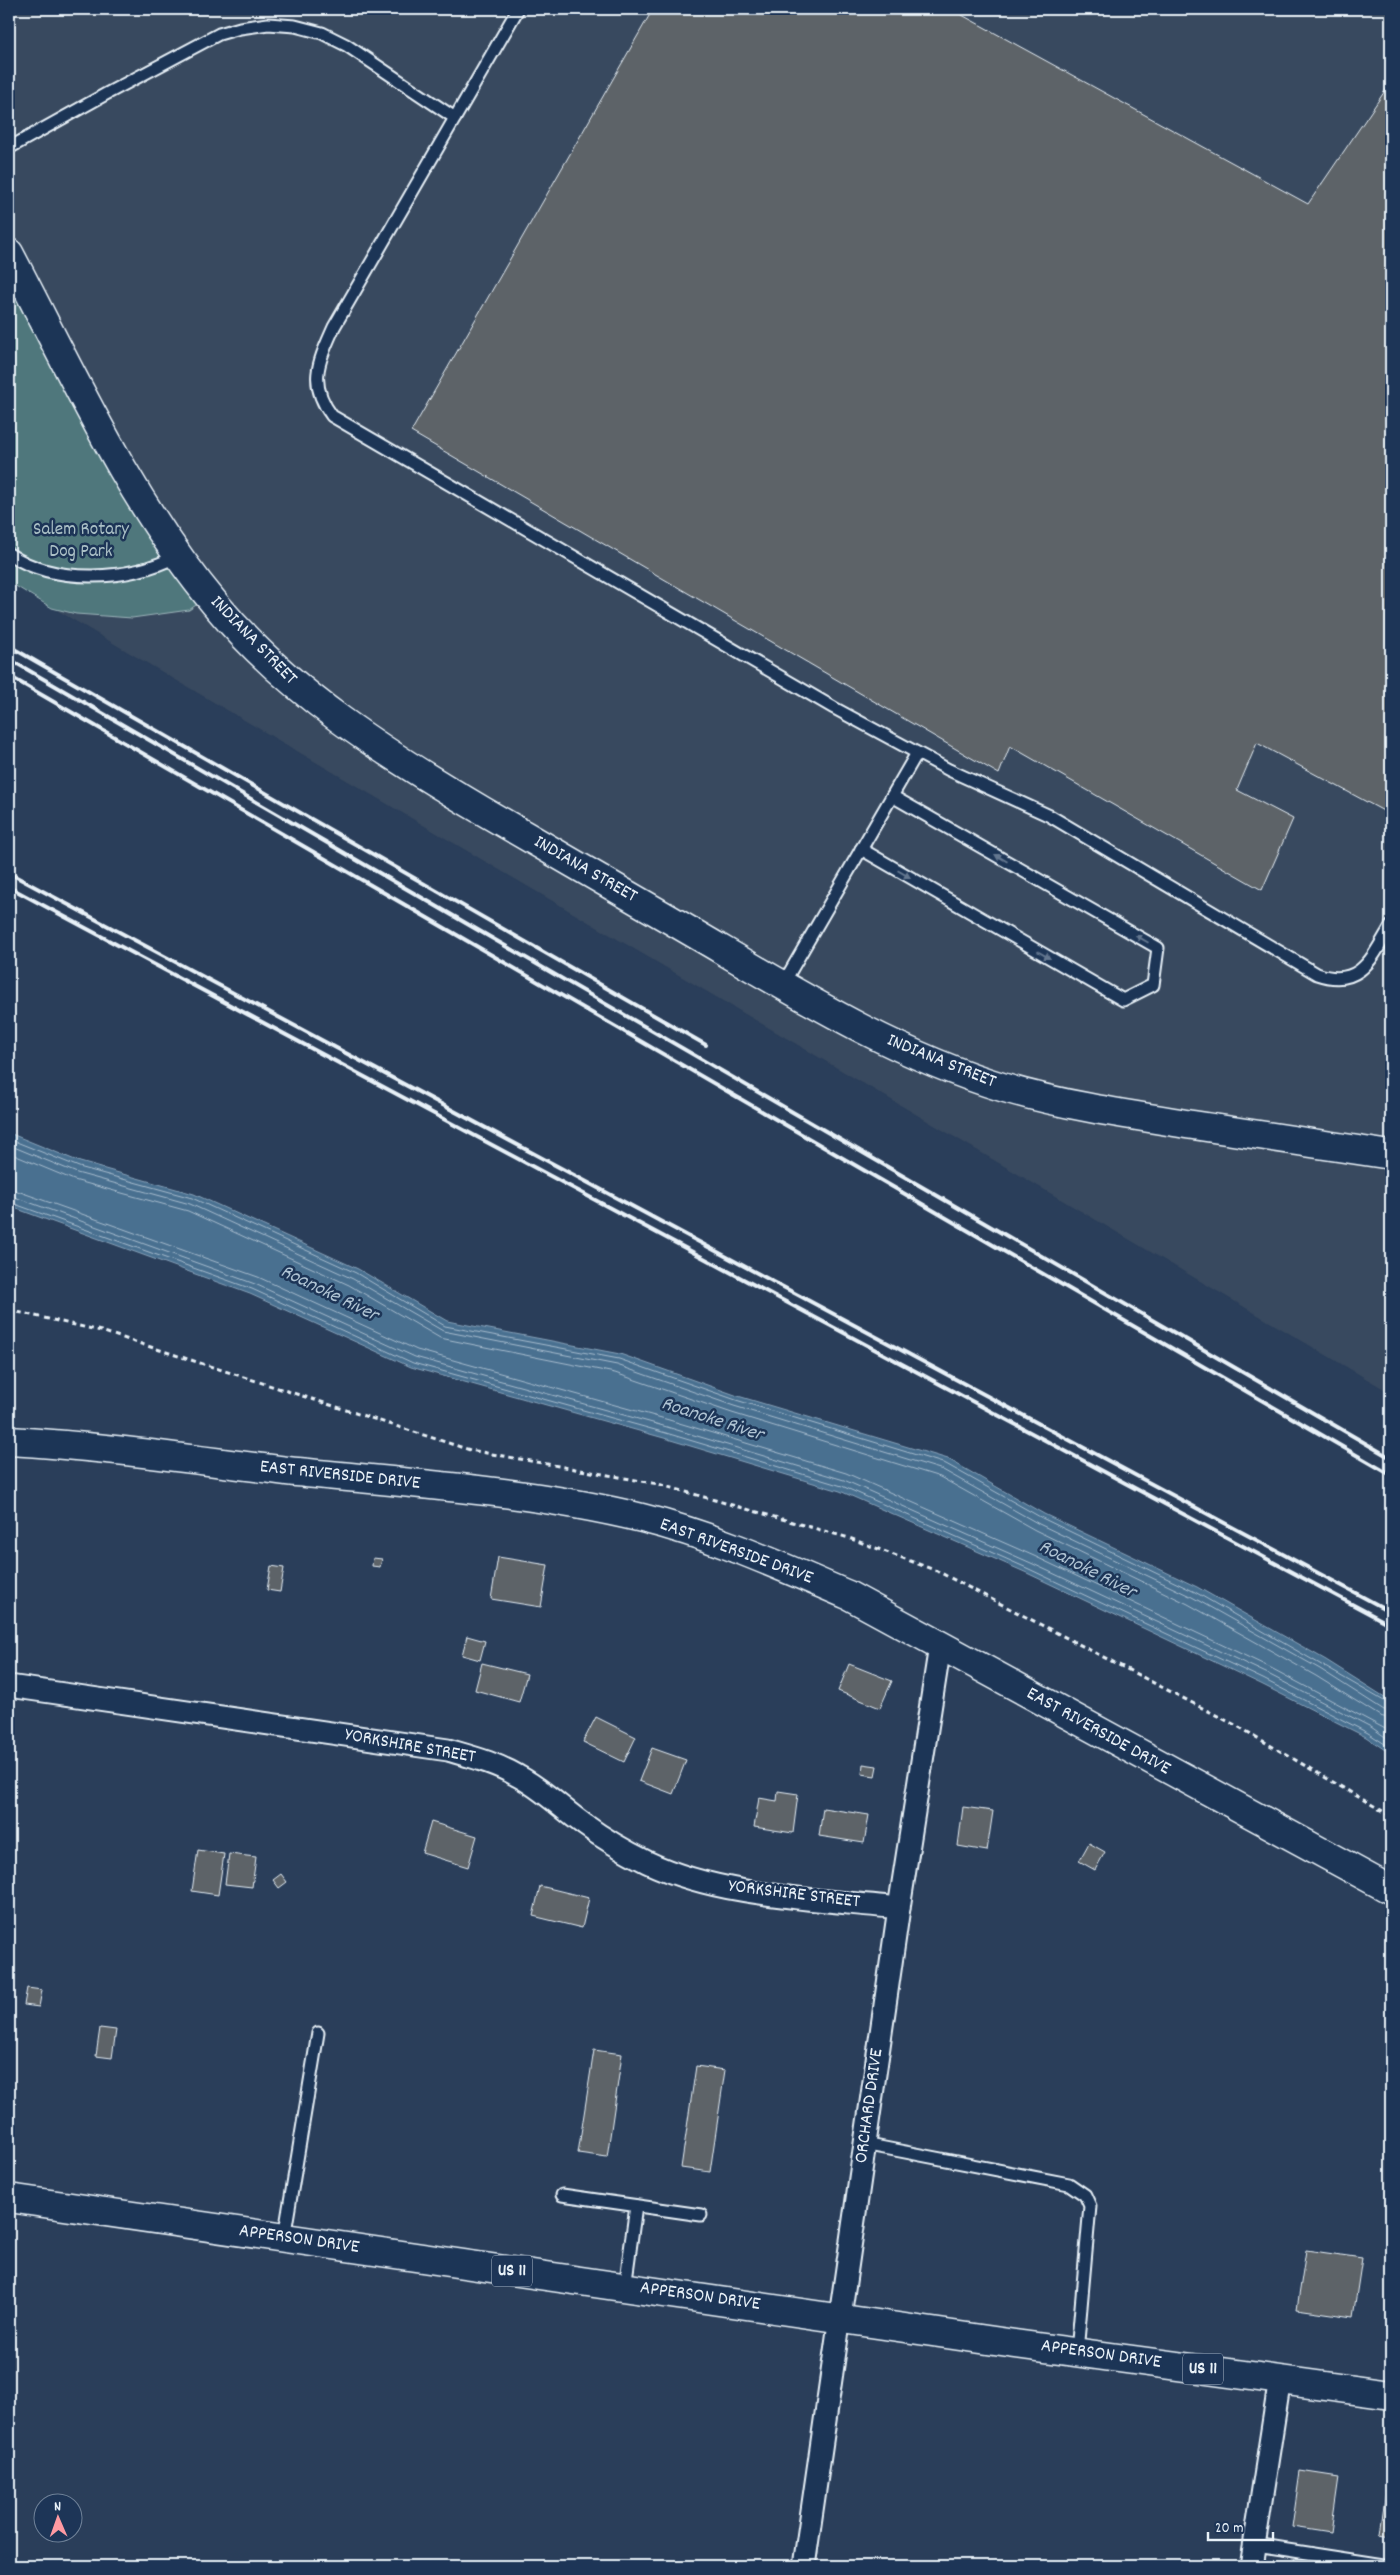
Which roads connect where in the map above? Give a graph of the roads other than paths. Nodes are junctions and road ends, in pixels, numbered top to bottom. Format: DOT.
graph roads {
  1 [pos="518,9"];
  2 [pos="455,118"];
  3 [pos="9,148"];
  4 [pos="9,253"];
  5 [pos="9,554"];
  6 [pos="177,556"];
  7 [pos="918,753"];
  8 [pos="892,796"];
  9 [pos="861,849"];
  10 [pos="1391,926"];
  11 [pos="783,984"];
  12 [pos="1391,1155"];
  13 [pos="9,1441"];
  14 [pos="940,1646"];
  15 [pos="9,1686"];
  16 [pos="1391,1890"];
  17 [pos="899,1908"];
  18 [pos="318,2033"];
  19 [pos="864,2144"];
  20 [pos="562,2195"];
  21 [pos="9,2198"];
  22 [pos="636,2206"];
  23 [pos="700,2215"];
  24 [pos="284,2238"];
  25 [pos="626,2287"];
  26 [pos="839,2317"];
  27 [pos="1077,2352"];
  28 [pos="1280,2379"];
  29 [pos="1391,2395"];
  30 [pos="1255,2544"];
  31 [pos="804,2566"];
  32 [pos="1252,2566"];
  33 [pos="1391,2566"];
  1 -- 2 [label="lane"];
  2 -- 3 [label="lane"];
  2 -- 7 [label="lane"];
  4 -- 6 [label="street, INDIANA STREET"];
  5 -- 6 [label="lane"];
  6 -- 11 [label="street, INDIANA STREET"];
  7 -- 8 [label="lane"];
  7 -- 10 [label="lane"];
  8 -- 9 [label="lane"];
  9 -- 8 [label="lane, one-way"];
  9 -- 11 [label="lane"];
  11 -- 12 [label="street, INDIANA STREET"];
  13 -- 14 [label="street, EAST RIVERSIDE DRIVE"];
  14 -- 16 [label="street, EAST RIVERSIDE DRIVE"];
  14 -- 17 [label="street, ORCHARD DRIVE"];
  15 -- 17 [label="street, YORKSHIRE STREET"];
  17 -- 19 [label="street, ORCHARD DRIVE"];
  18 -- 24 [label="lane"];
  19 -- 26 [label="street, ORCHARD DRIVE"];
  19 -- 27 [label="lane"];
  20 -- 22 [label="lane"];
  21 -- 24 [label="street, APPERSON DRIVE / US 11"];
  22 -- 23 [label="lane"];
  22 -- 25 [label="lane"];
  24 -- 25 [label="street, APPERSON DRIVE / US 11"];
  25 -- 26 [label="street, APPERSON DRIVE / US 11"];
  26 -- 27 [label="street, APPERSON DRIVE / US 11"];
  26 -- 31 [label="street, ORCHARD DRIVE"];
  27 -- 28 [label="street, APPERSON DRIVE / US 11"];
  28 -- 29 [label="street, APPERSON DRIVE / US 11"];
  28 -- 30 [label="street"];
  30 -- 32 [label="street"];
  30 -- 33 [label="lane"];
}
